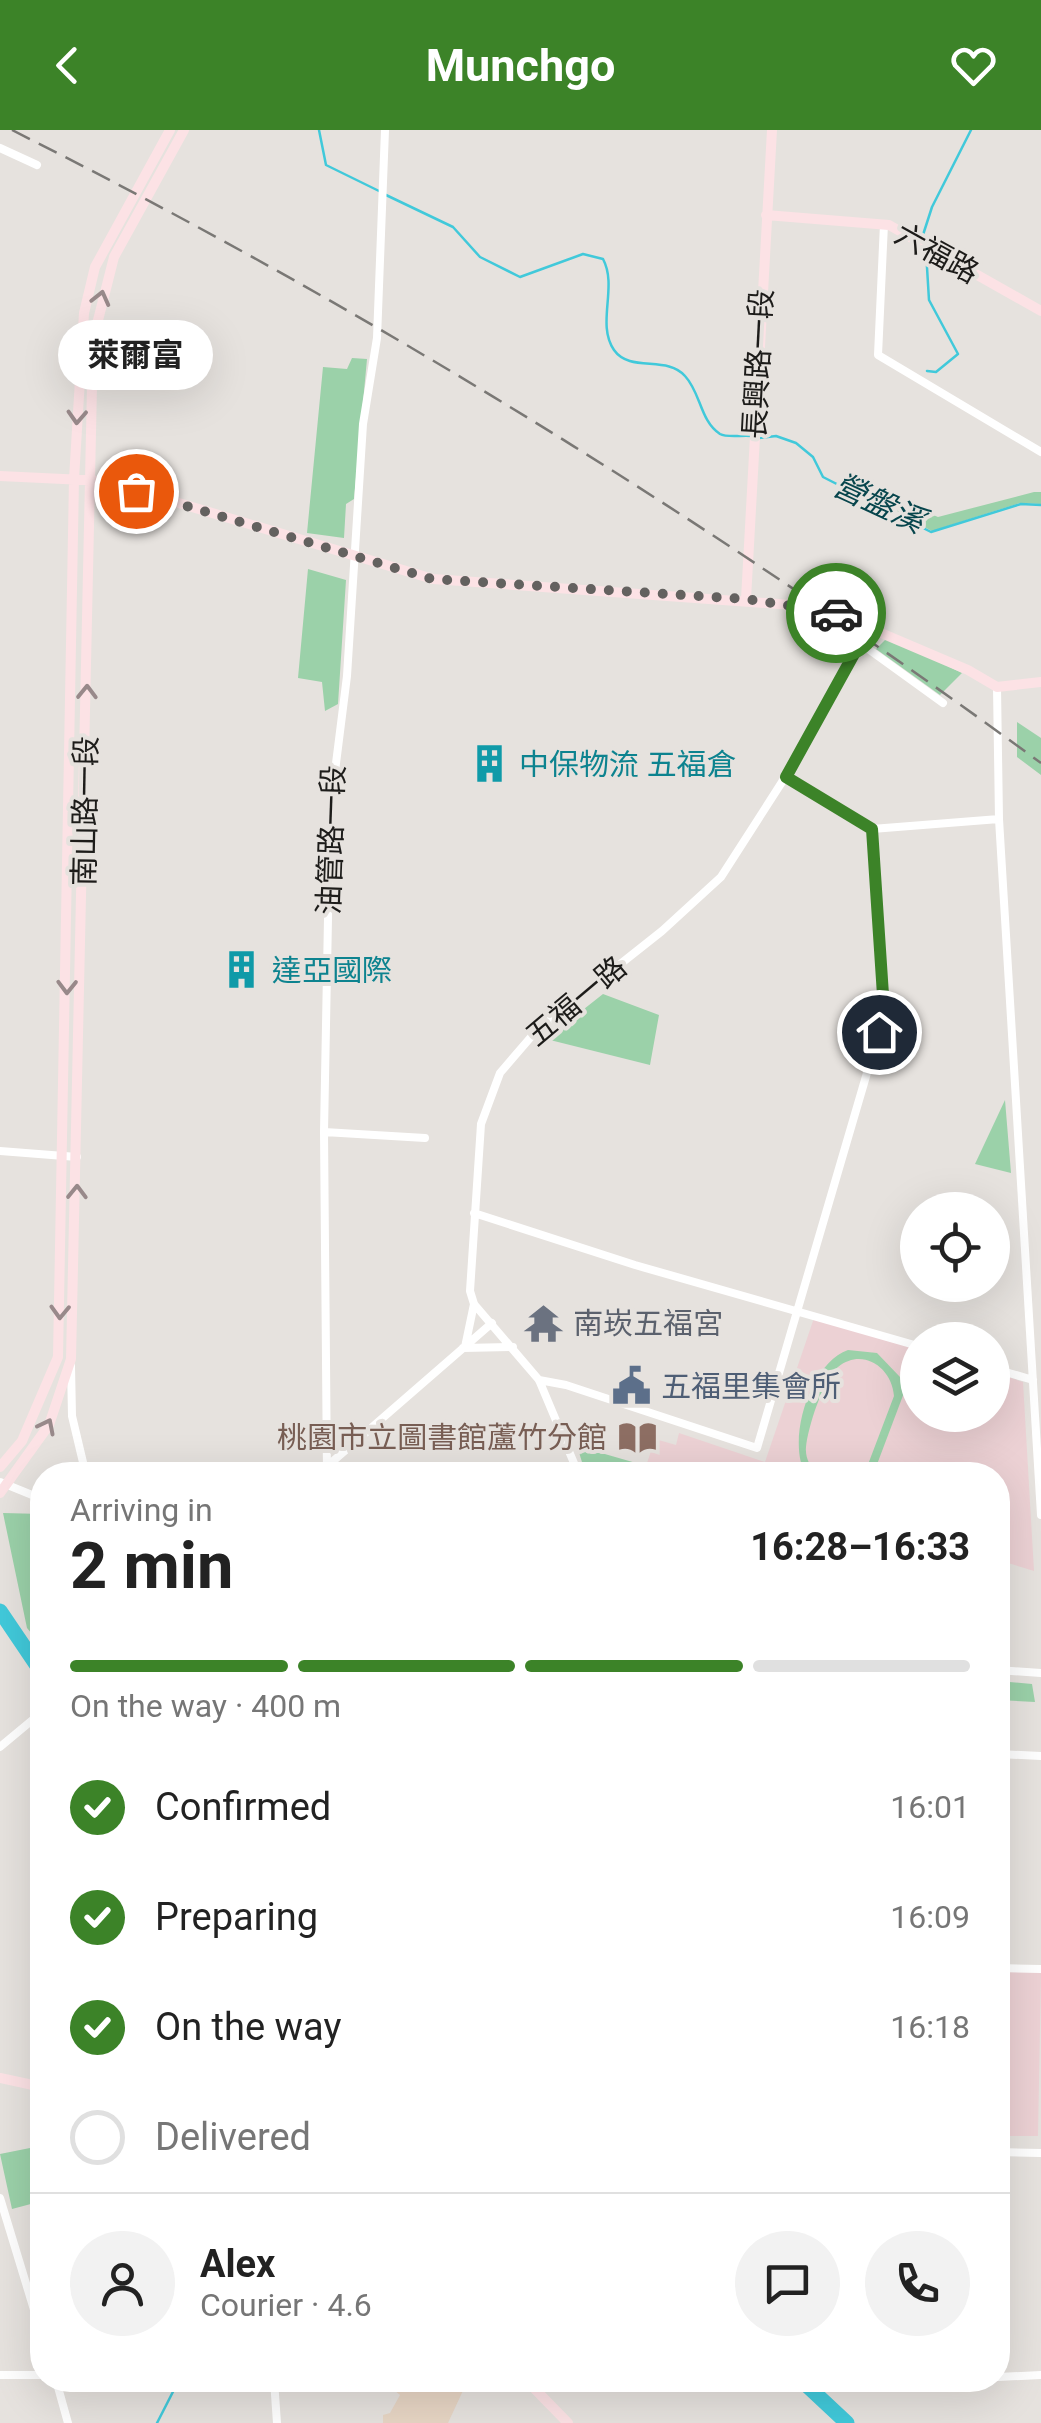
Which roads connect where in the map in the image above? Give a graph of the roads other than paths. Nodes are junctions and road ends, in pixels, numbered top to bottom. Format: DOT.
graph roads {
  1 [pos="170,130"];
  2 [pos="184,130"];
  3 [pos="385,130"];
  4 [pos="772,130"];
  5 [pos="0,148"];
  6 [pos="37,165"];
  7 [pos="766,216"];
  8 [pos="884,224"];
  9 [pos="1041,311"];
  10 [pos="1041,452"];
  11 [pos="0,476"];
  12 [pos="74,479"];
  13 [pos="92,480"];
  14 [pos="355,558"];
  15 [pos="746,599"];
  16 [pos="870,625"];
  17 [pos="860,643"];
  18 [pos="1041,682"];
  19 [pos="997,687"];
  20 [pos="943,703"];
  21 [pos="786,777"];
  22 [pos="999,820"];
  23 [pos="872,829"];
  24 [pos="67,954"];
  25 [pos="82,954"];
  26 [pos="324,1132"];
  27 [pos="425,1138"];
  28 [pos="0,1152"];
  29 [pos="64,1156"];
  30 [pos="78,1157"];
  31 [pos="474,1212"];
  32 [pos="474,1304"];
  33 [pos="794,1312"];
  34 [pos="492,1324"];
  35 [pos="900,1341"];
  36 [pos="513,1347"];
  37 [pos="464,1348"];
  38 [pos="71,1359"];
  39 [pos="1010,1373"];
  40 [pos="539,1380"];
  41 [pos="1033,1380"];
  42 [pos="83,1462"];
  43 [pos="327,1462"];
  44 [pos="336,1462"];
  45 [pos="574,1462"];
  46 [pos="0,1467"];
  47 [pos="2,1487"];
  48 [pos="30,1495"];
  49 [pos="1041,1514"];
  50 [pos="1010,1671"];
  51 [pos="1041,1673"];
  52 [pos="30,1722"];
  53 [pos="0,1747"];
  54 [pos="1010,1755"];
  55 [pos="1041,1756"];
  56 [pos="1010,1968"];
  57 [pos="1041,1969"];
  58 [pos="0,2078"];
  59 [pos="30,2084"];
  60 [pos="1010,2152"];
  61 [pos="1041,2152"];
  62 [pos="0,2198"];
  63 [pos="30,2297"];
  64 [pos="1041,2374"];
  65 [pos="0,2375"];
  66 [pos="30,2375"];
  67 [pos="1010,2376"];
  68 [pos="59,2392"];
  69 [pos="275,2392"];
  70 [pos="538,2392"];
  71 [pos="68,2423"];
  72 [pos="277,2423"];
  73 [pos="568,2423"];
  1 -- 12 [label="street, 南山路一段, one-way"];
  13 -- 2 [label="street, 南山路一段, one-way"];
  3 -- 14 [label="street, 油管路一段"];
  4 -- 7 [label="street, 長興路一段"];
  5 -- 6 [label="street"];
  7 -- 8 [label="street, 六福路"];
  7 -- 15 [label="street, 長興路一段"];
  8 -- 9 [label="street, 六福路"];
  8 -- 10 [label="street"];
  11 -- 12 [label="street"];
  12 -- 13 [label="street"];
  12 -- 24 [label="street, 南山路一段"];
  13 -- 14 [label="street"];
  25 -- 13 [label="street, 南山路一段, one-way"];
  14 -- 15 [label="street"];
  14 -- 26 [label="street, 油管路一段"];
  15 -- 16 [label="street"];
  16 -- 17 [label="street, 五福一路"];
  16 -- 19 [label="street"];
  17 -- 20 [label="street"];
  17 -- 21 [label="street, 五福一路"];
  18 -- 19 [label="street"];
  19 -- 22 [label="street"];
  21 -- 23 [label="street"];
  21 -- 31 [label="street, 五福一路"];
  22 -- 23 [label="street"];
  22 -- 41 [label="street"];
  23 -- 33 [label="street"];
  24 -- 25 [label="street"];
  24 -- 29 [label="street, 南山路一段, one-way"];
  25 -- 30 [label="street, 南山路一段"];
  26 -- 27 [label="street"];
  26 -- 43 [label="street, 油管路一段"];
  28 -- 29 [label="street"];
  29 -- 30 [label="street"];
  29 -- 46 [label="street, 南山路一段, one-way"];
  38 -- 30 [label="street, 南山路一段, one-way"];
  31 -- 32 [label="street, 五福一路"];
  31 -- 33 [label="street"];
  32 -- 34 [label="street"];
  32 -- 37 [label="street, 五福一路"];
  33 -- 35 [label="street"];
  33 -- 40 [label="street"];
  34 -- 36 [label="street"];
  34 -- 37 [label="street"];
  36 -- 37 [label="street"];
  36 -- 40 [label="street"];
  37 -- 44 [label="street"];
  38 -- 42 [label="street"];
  47 -- 38 [label="street, 南山路一段, one-way"];
  39 -- 41 [label="street"];
  40 -- 45 [label="street"];
  41 -- 49 [label="street"];
  47 -- 48 [label="street"];
  50 -- 51 [label="street"];
  52 -- 53 [label="street"];
  54 -- 55 [label="street"];
  56 -- 57 [label="street"];
  58 -- 59 [label="street"];
  60 -- 61 [label="street"];
  62 -- 63 [label="street"];
  64 -- 67 [label="street"];
  65 -- 66 [label="street"];
  68 -- 71 [label="street"];
  69 -- 72 [label="street"];
  70 -- 73 [label="street"];
}
